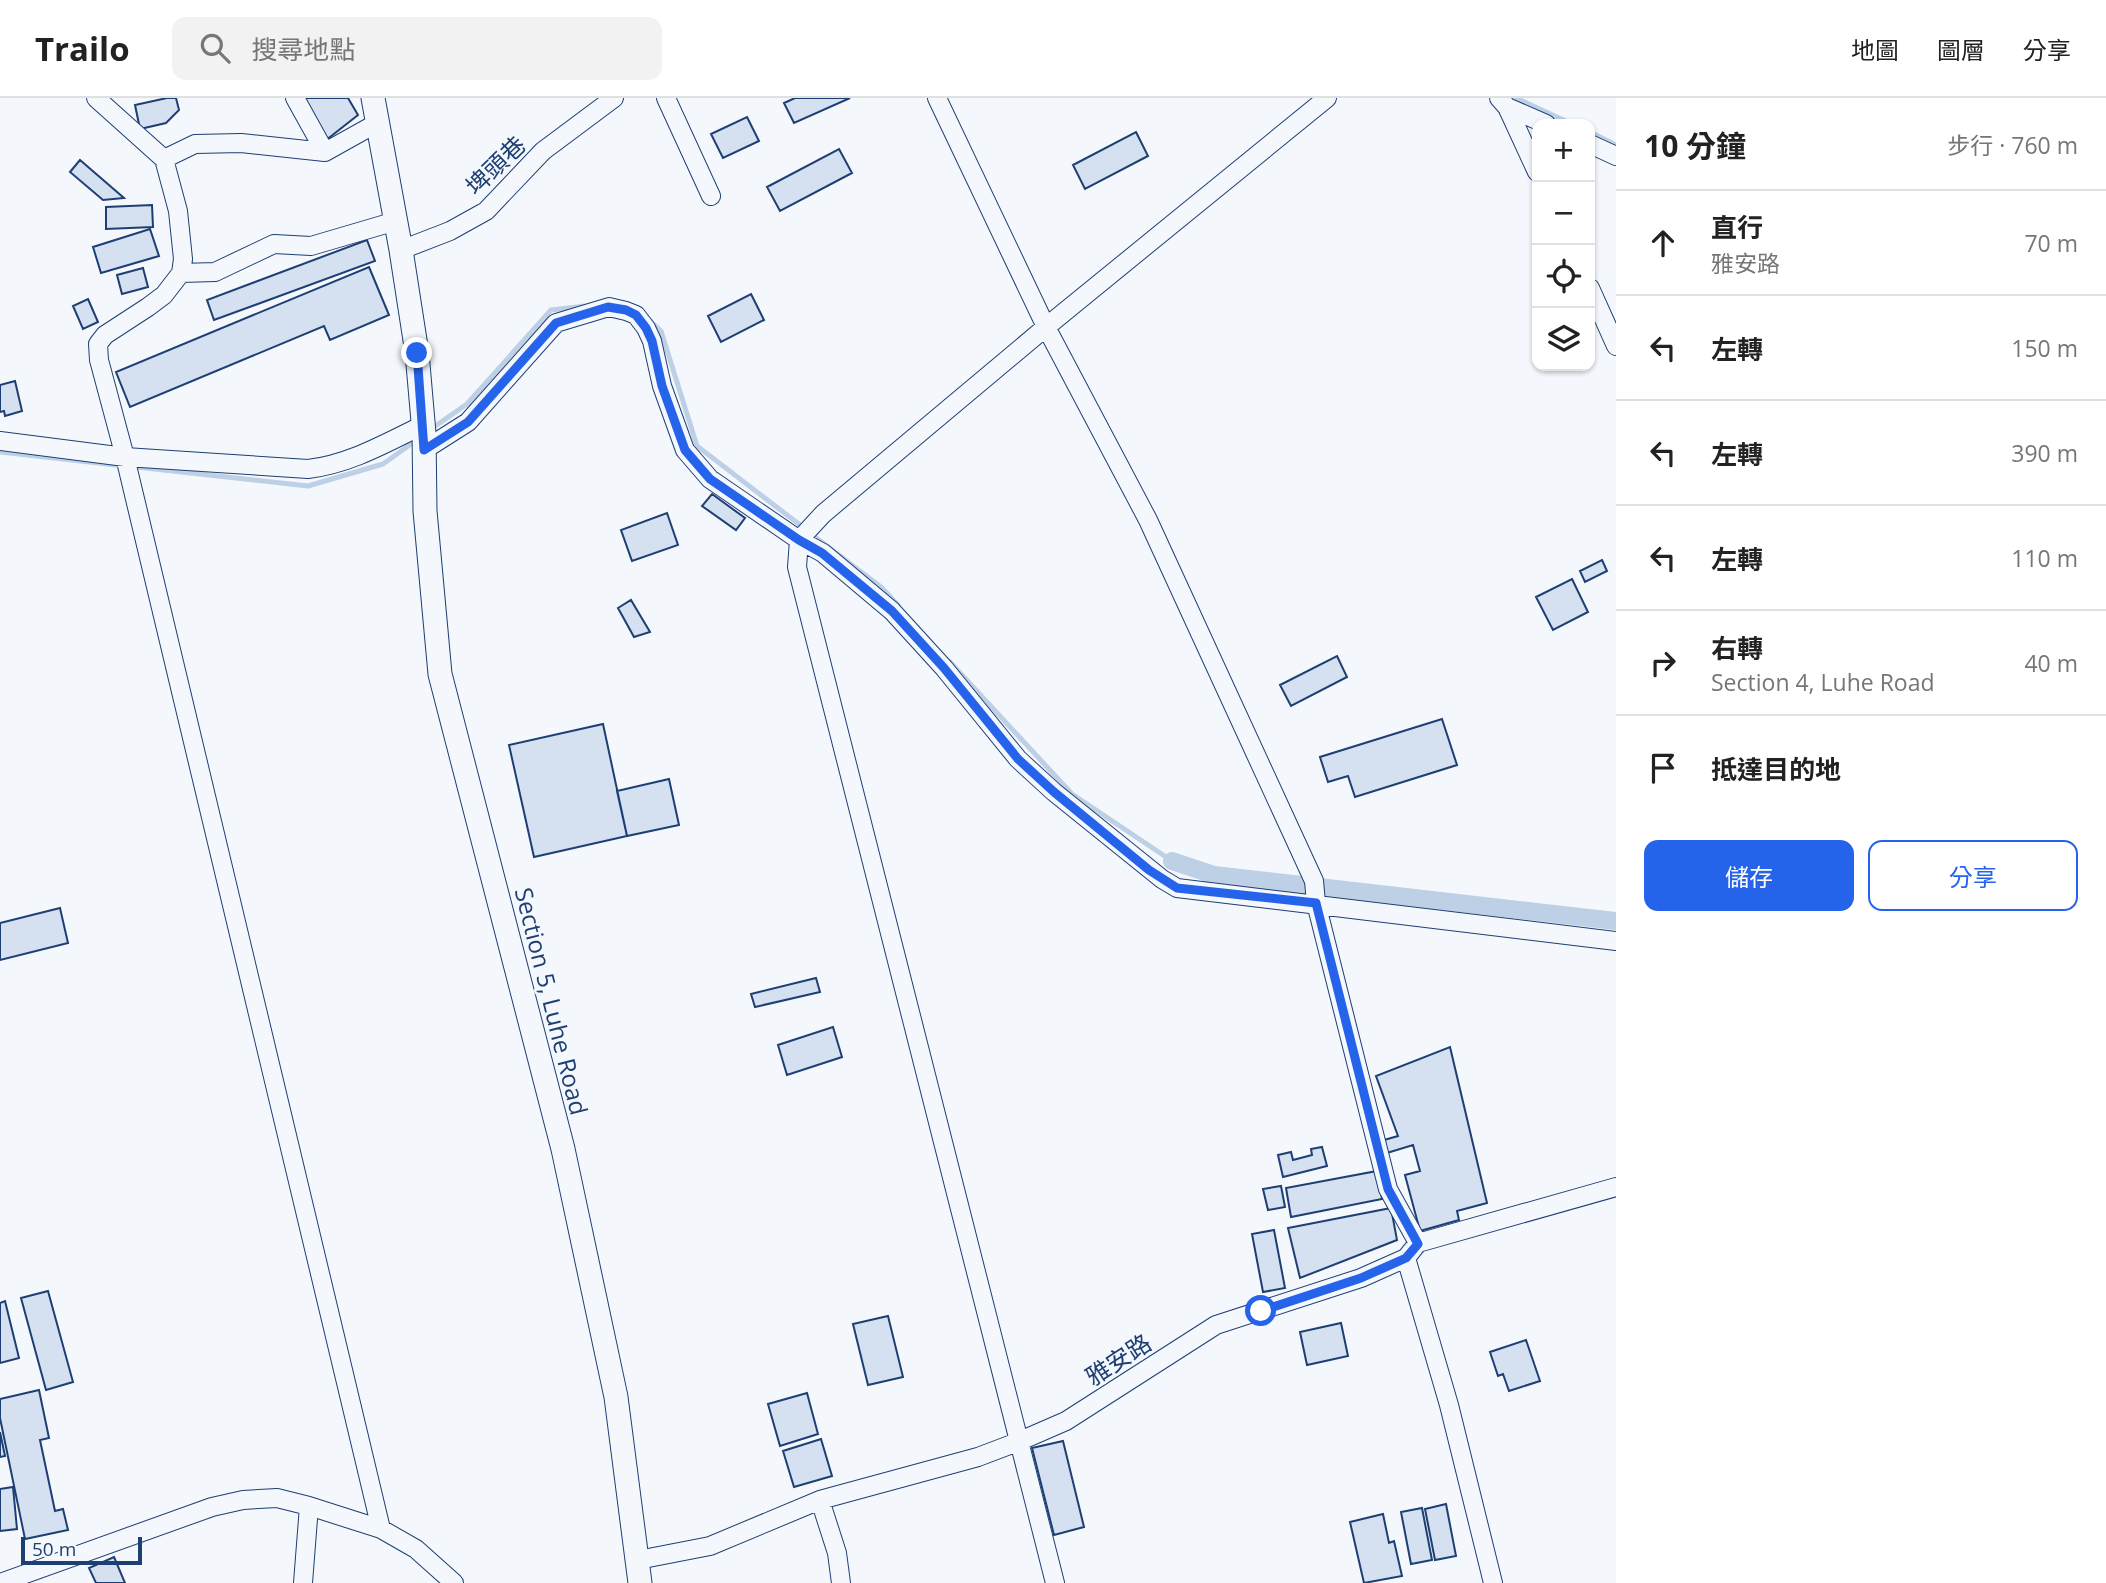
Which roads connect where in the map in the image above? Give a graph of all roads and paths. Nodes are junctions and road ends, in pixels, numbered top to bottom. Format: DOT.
graph roads {
  1 [pos="96,98"];
  2 [pos="295,98"];
  3 [pos="373,98"];
  4 [pos="614,98"];
  5 [pos="666,98"];
  6 [pos="937,98"];
  7 [pos="1327,98"];
  8 [pos="1503,103"];
  9 [pos="1536,119"];
  10 [pos="377,123"];
  11 [pos="1595,146"];
  12 [pos="325,152"];
  13 [pos="1616,156"];
  14 [pos="164,159"];
  15 [pos="1532,162"];
  16 [pos="711,196"];
  17 [pos="396,221"];
  18 [pos="401,250"];
  19 [pos="181,273"];
  20 [pos="1595,299"];
  21 [pos="1045,327"];
  22 [pos="1616,346"];
  23 [pos="424,439"];
  24 [pos="0,441"];
  25 [pos="125,457"];
  26 [pos="799,540"];
  27 [pos="1316,903"];
  28 [pos="1616,941"];
  29 [pos="1616,1186"];
  30 [pos="1418,1244"];
  31 [pos="1406,1258"];
  32 [pos="1020,1441"];
  33 [pos="820,1500"];
  34 [pos="309,1506"];
  35 [pos="381,1529"];
  36 [pos="638,1560"];
  37 [pos="0,1583"];
  38 [pos="303,1583"];
  39 [pos="454,1583"];
  40 [pos="640,1583"];
  41 [pos="841,1583"];
  42 [pos="1055,1583"];
  43 [pos="1493,1583"];
  1 -- 14 [label="street"];
  2 -- 12 [label="street"];
  3 -- 10 [label="main road, Section 5, Luhe Road"];
  4 -- 18 [label="street, 埤頭巷"];
  5 -- 16 [label="street"];
  6 -- 21 [label="street"];
  7 -- 21 [label="street"];
  8 -- 9 [label="street"];
  8 -- 15 [label="street"];
  10 -- 12 [label="street"];
  10 -- 17 [label="main road, Section 5, Luhe Road"];
  11 -- 13 [label="street"];
  12 -- 14 [label="street"];
  14 -- 19 [label="street"];
  17 -- 18 [label="main road, Section 5, Luhe Road"];
  17 -- 19 [label="street"];
  18 -- 23 [label="main road, Section 5, Luhe Road"];
  19 -- 25 [label="street"];
  20 -- 22 [label="street"];
  21 -- 26 [label="street"];
  21 -- 27 [label="street"];
  23 -- 25 [label="street"];
  23 -- 26 [label="street"];
  23 -- 36 [label="main road, Section 5, Luhe Road"];
  24 -- 25 [label="street"];
  25 -- 35 [label="street"];
  26 -- 27 [label="street"];
  26 -- 32 [label="street"];
  27 -- 28 [label="street"];
  27 -- 30 [label="street"];
  29 -- 30 [label="street"];
  30 -- 31 [label="street, 雅安路"];
  31 -- 32 [label="street, 雅安路"];
  31 -- 43 [label="street"];
  32 -- 33 [label="street, 雅安路"];
  32 -- 42 [label="street"];
  33 -- 36 [label="street, 雅安路"];
  33 -- 41 [label="street"];
  34 -- 35 [label="street"];
  34 -- 37 [label="street"];
  34 -- 38 [label="street"];
  35 -- 39 [label="street"];
  36 -- 40 [label="main road, Section 5, Luhe Road"];
}
